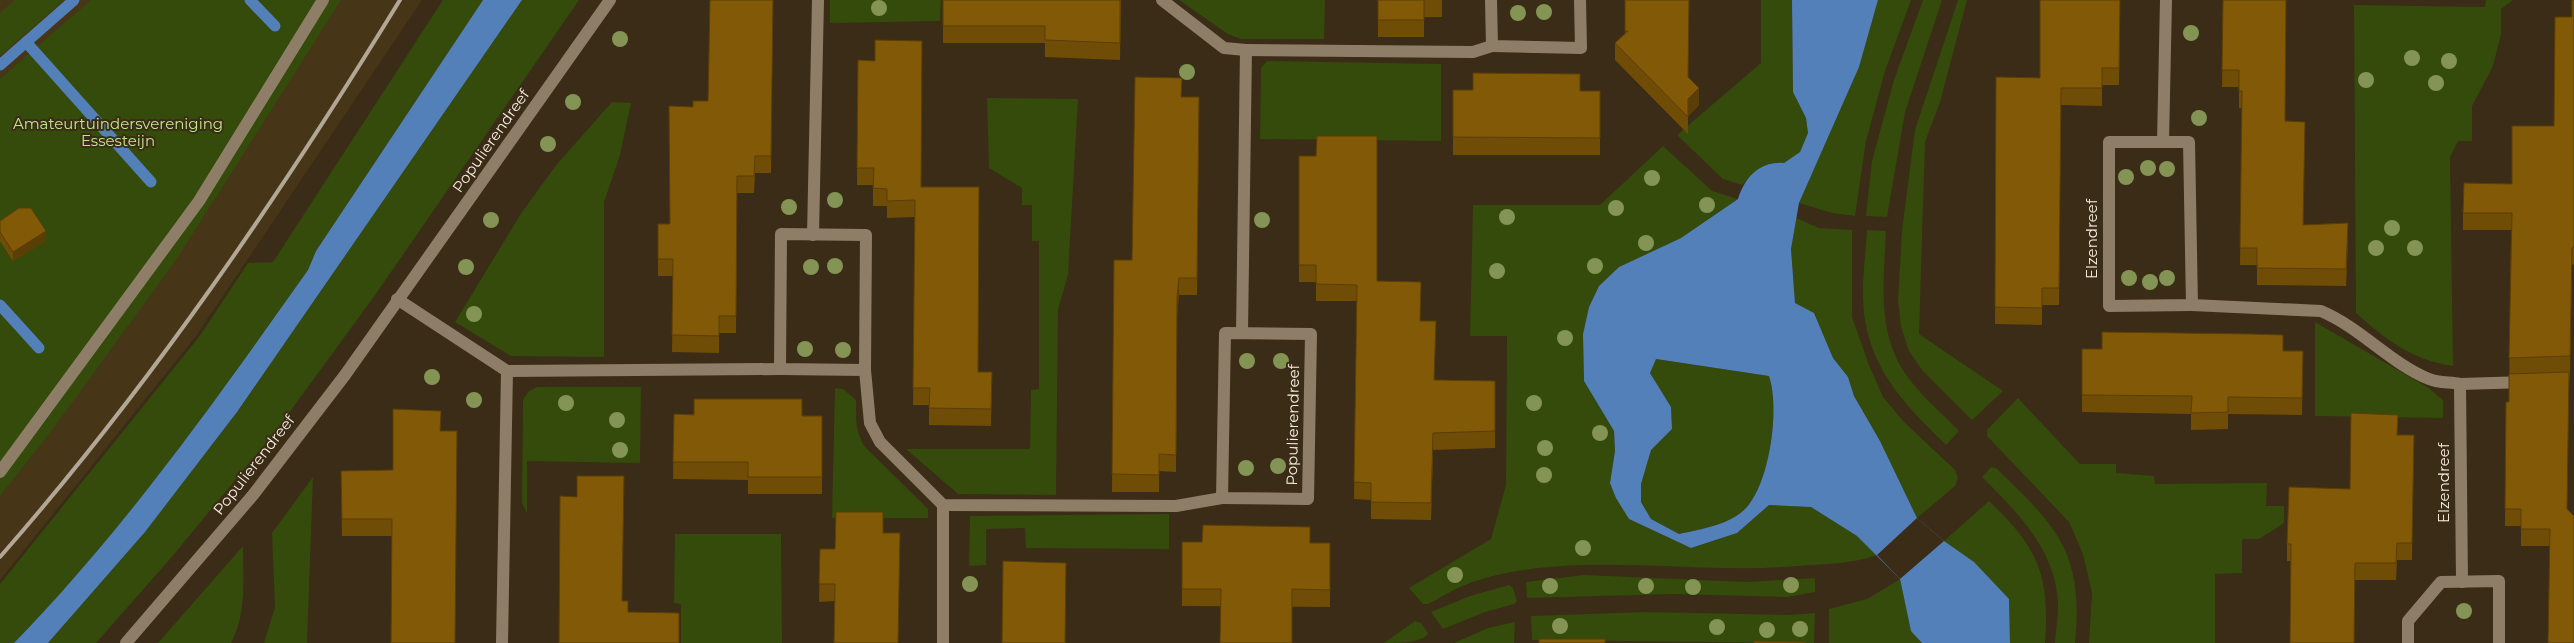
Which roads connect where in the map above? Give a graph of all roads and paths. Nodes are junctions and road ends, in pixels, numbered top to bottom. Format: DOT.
graph roads {
  1 [pos="323,0"];
  2 [pos="610,0"];
  3 [pos="818,0"];
  4 [pos="1162,0"];
  5 [pos="1492,0"];
  6 [pos="1580,0"];
  7 [pos="2166,0"];
  8 [pos="1492,46"];
  9 [pos="1246,50"];
  10 [pos="2163,142"];
  11 [pos="813,235"];
  12 [pos="397,299"];
  13 [pos="2192,305"];
  14 [pos="1242,333"];
  15 [pos="780,369"];
  16 [pos="865,370"];
  17 [pos="507,372"];
  18 [pos="2536,382"];
  19 [pos="2460,384"];
  20 [pos="0,472"];
  21 [pos="1222,498"];
  22 [pos="943,505"];
  23 [pos="2462,582"];
  24 [pos="126,643"];
  25 [pos="502,643"];
  26 [pos="943,643"];
  27 [pos="2408,643"];
  28 [pos="2499,643"];
  1 -- 20 [label="street"];
  2 -- 12 [label="street, Populierendreef"];
  3 -- 11 [label="street"];
  4 -- 9 [label="street"];
  5 -- 8 [label="street"];
  6 -- 8 [label="street"];
  7 -- 10 [label="street"];
  8 -- 9 [label="street"];
  9 -- 14 [label="street"];
  10 -- 13 [label="street, Elzendreef"];
  10 -- 13 [label="street, Elzendreef"];
  11 -- 15 [label="street"];
  11 -- 16 [label="street"];
  12 -- 17 [label="street"];
  12 -- 24 [label="street, Populierendreef"];
  13 -- 19 [label="street, Elzendreef"];
  14 -- 21 [label="street, Populierendreef"];
  14 -- 21 [label="street, Populierendreef"];
  15 -- 16 [label="street"];
  15 -- 17 [label="street"];
  16 -- 22 [label="street"];
  17 -- 25 [label="street"];
  18 -- 19 [label="street, Elzendreef"];
  19 -- 23 [label="street, Elzendreef"];
  21 -- 22 [label="street, Populierendreef"];
  22 -- 26 [label="street"];
  23 -- 27 [label="street"];
  23 -- 28 [label="street"];
}
